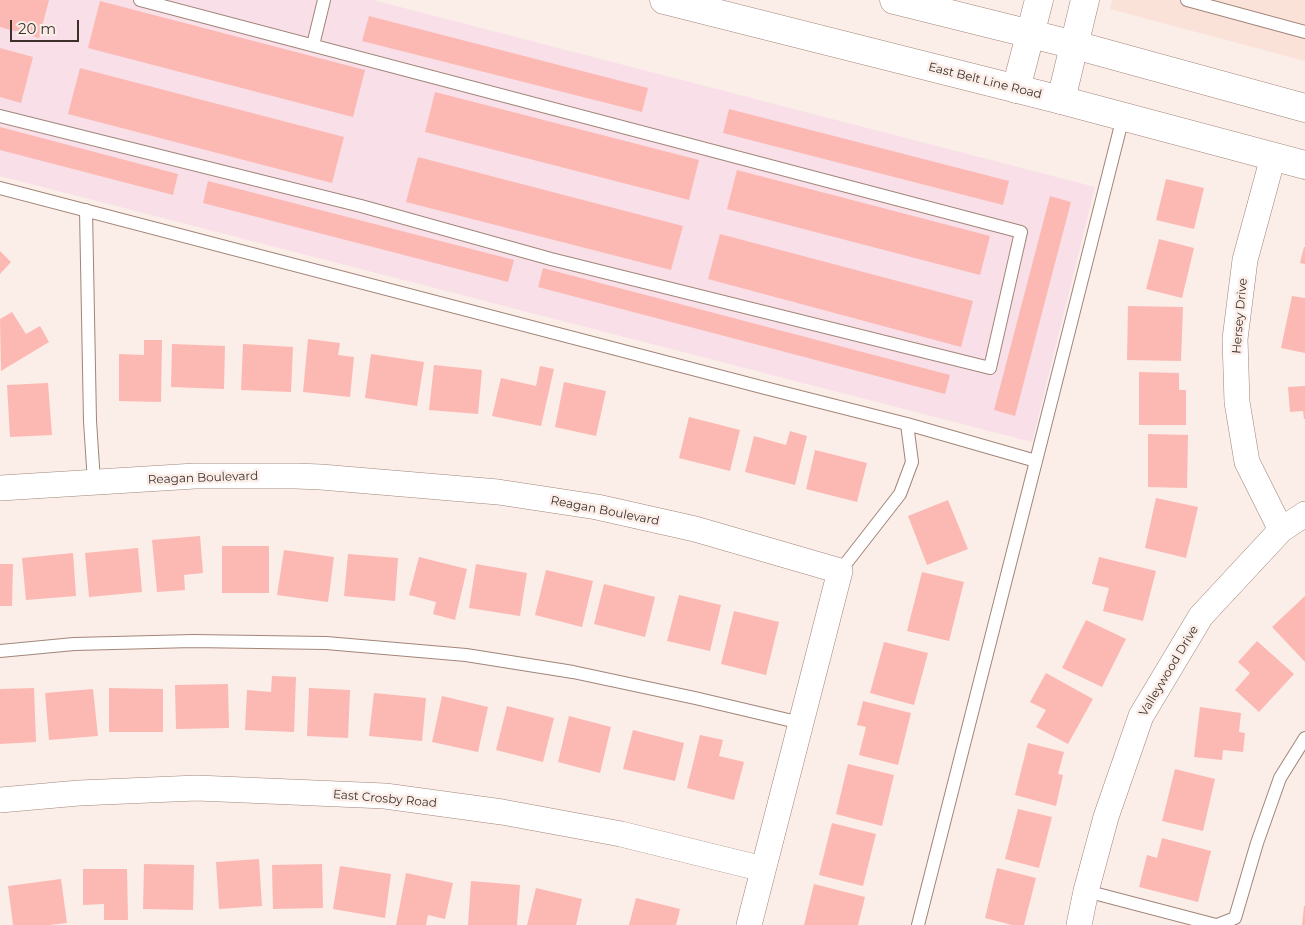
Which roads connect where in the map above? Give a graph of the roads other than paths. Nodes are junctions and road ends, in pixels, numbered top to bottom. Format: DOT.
graph roads {
  1 [pos="140,0"];
  2 [pos="324,0"];
  3 [pos="664,0"];
  4 [pos="894,0"];
  5 [pos="1039,0"];
  6 [pos="1085,0"];
  7 [pos="1187,0"];
  8 [pos="933,5"];
  9 [pos="1305,32"];
  10 [pos="1030,34"];
  11 [pos="313,45"];
  12 [pos="1075,45"];
  13 [pos="1016,89"];
  14 [pos="1061,100"];
  15 [pos="1305,108"];
  16 [pos="0,116"];
  17 [pos="1123,117"];
  18 [pos="1273,157"];
  19 [pos="1305,165"];
  20 [pos="0,188"];
  21 [pos="86,210"];
  22 [pos="907,424"];
  23 [pos="1036,461"];
  24 [pos="94,482"];
  25 [pos="0,488"];
  26 [pos="1305,514"];
  27 [pos="1280,530"];
  28 [pos="840,571"];
  29 [pos="0,651"];
  30 [pos="801,723"];
  31 [pos="1305,738"];
  32 [pos="0,800"];
  33 [pos="764,869"];
  34 [pos="1086,891"];
  35 [pos="749,925"];
  36 [pos="918,925"];
  37 [pos="1079,925"];
  38 [pos="1216,925"];
  1 -- 11 [label="lane"];
  2 -- 11 [label="lane"];
  3 -- 13 [label="main road, East Belt Line Road"];
  4 -- 8 [label="main road"];
  5 -- 10 [label="main road"];
  6 -- 12 [label="main road"];
  7 -- 9 [label="lane"];
  8 -- 10 [label="main road"];
  10 -- 12 [label="main road"];
  10 -- 13 [label="main road"];
  11 -- 16 [label="lane"];
  12 -- 14 [label="main road"];
  12 -- 15 [label="main road"];
  13 -- 14 [label="main road, East Belt Line Road"];
  14 -- 17 [label="main road, East Belt Line Road"];
  17 -- 18 [label="main road, East Belt Line Road"];
  17 -- 23 [label="lane"];
  18 -- 19 [label="main road, East Belt Line Road"];
  18 -- 27 [label="street, Hersey Drive"];
  20 -- 21 [label="lane"];
  21 -- 22 [label="lane"];
  21 -- 24 [label="lane"];
  22 -- 23 [label="lane"];
  22 -- 28 [label="lane"];
  23 -- 36 [label="lane"];
  24 -- 25 [label="street, Reagan Boulevard"];
  24 -- 28 [label="street, Reagan Boulevard"];
  26 -- 27 [label="street, Valleywood Drive"];
  27 -- 34 [label="street, Valleywood Drive"];
  28 -- 30 [label="street"];
  29 -- 30 [label="lane"];
  30 -- 33 [label="street"];
  31 -- 38 [label="lane"];
  32 -- 33 [label="street, East Crosby Road"];
  33 -- 35 [label="street"];
  34 -- 37 [label="street, Valleywood Drive"];
  34 -- 38 [label="lane"];
}
